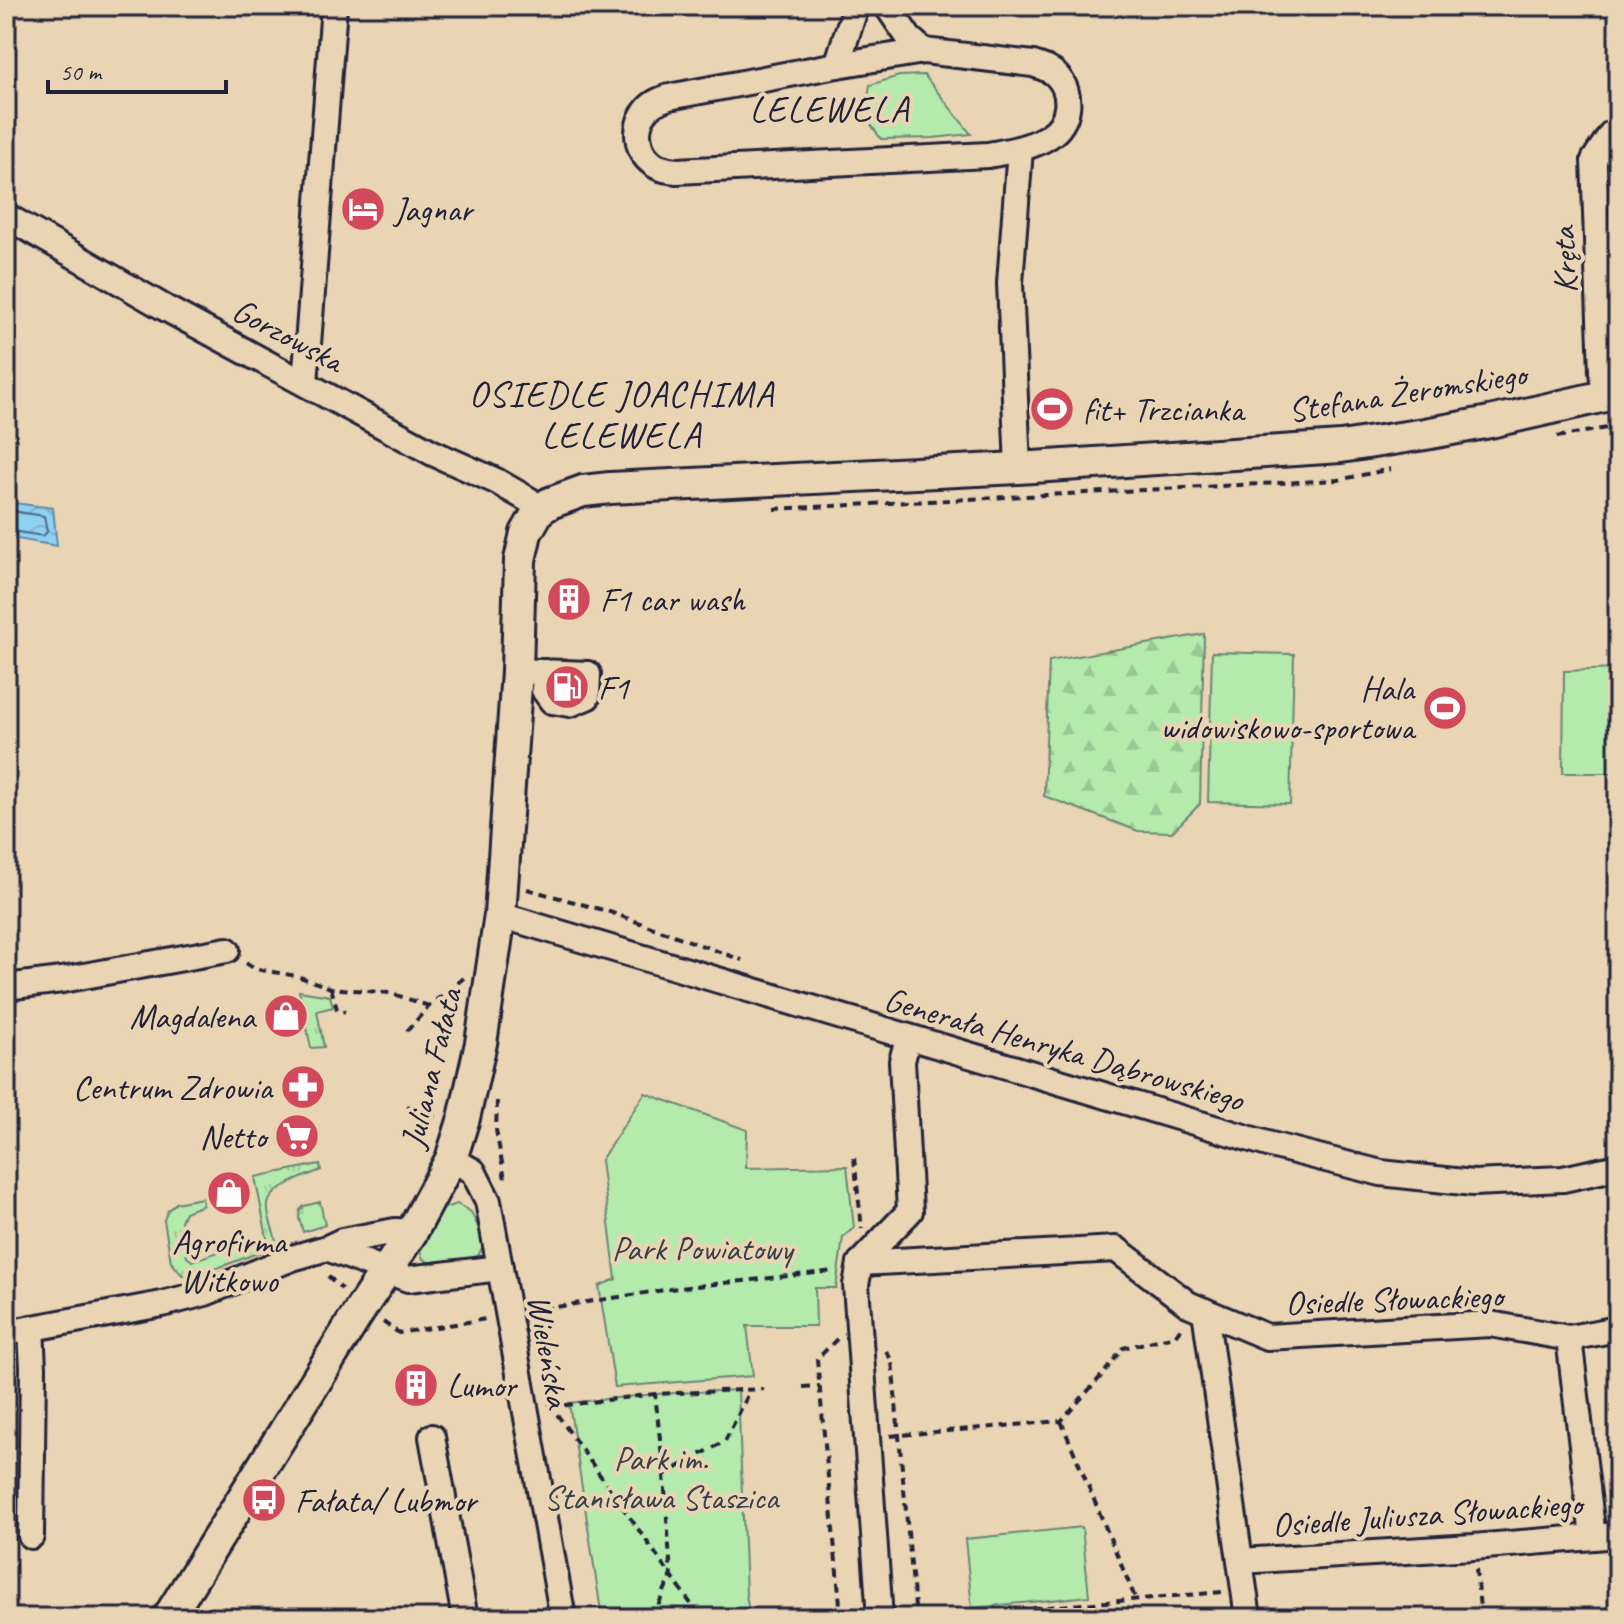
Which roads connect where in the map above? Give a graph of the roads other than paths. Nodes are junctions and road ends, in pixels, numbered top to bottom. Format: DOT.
graph roads {
  1 [pos="334,6"];
  2 [pos="856,6"];
  3 [pos="887,6"];
  4 [pos="924,51"];
  5 [pos="837,65"];
  6 [pos="1618,130"];
  7 [pos="1020,149"];
  8 [pos="6,216"];
  9 [pos="305,383"];
  10 [pos="1612,394"];
  11 [pos="1018,468"];
  12 [pos="539,510"];
  13 [pos="500,915"];
  14 [pos="227,950"];
  15 [pos="6,987"];
  16 [pos="908,1038"];
  17 [pos="451,1159"];
  18 [pos="1618,1167"];
  19 [pos="412,1232"];
  20 [pos="317,1250"];
  21 [pos="864,1259"];
  22 [pos="500,1268"];
  23 [pos="387,1272"];
  24 [pos="1201,1309"];
  25 [pos="13,1326"];
  26 [pos="1618,1329"];
  27 [pos="1569,1338"];
  28 [pos="432,1437"];
  29 [pos="1618,1535"];
  30 [pos="31,1536"];
  31 [pos="1593,1537"];
  32 [pos="1241,1561"];
  33 [pos="168,1618"];
  34 [pos="465,1618"];
  35 [pos="563,1618"];
  36 [pos="880,1618"];
  37 [pos="1248,1618"];
  1 -- 9 [label="street"];
  2 -- 5 [label="street"];
  3 -- 4 [label="street"];
  4 -- 5 [label="street"];
  4 -- 7 [label="street"];
  5 -- 7 [label="street"];
  6 -- 10 [label="street, Kręta"];
  7 -- 11 [label="street"];
  8 -- 9 [label="street, Gorzowska"];
  9 -- 12 [label="street, Gorzowska"];
  10 -- 11 [label="main road, Stefana Żeromskiego"];
  11 -- 12 [label="main road, Stefana Żeromskiego"];
  12 -- 13 [label="main road, Juliana Fałata"];
  13 -- 16 [label="street, Generała Henryka Dąbrowskiego"];
  13 -- 17 [label="main road, Juliana Fałata"];
  14 -- 15 [label="street"];
  16 -- 18 [label="street, Generała Henryka Dąbrowskiego"];
  16 -- 21 [label="street"];
  17 -- 19 [label="main road, Juliana Fałata"];
  17 -- 22 [label="street, Wieleńska"];
  19 -- 20 [label="street"];
  19 -- 23 [label="main road, Juliana Fałata"];
  20 -- 23 [label="street"];
  20 -- 25 [label="street"];
  21 -- 24 [label="street, Osiedle Słowackiego"];
  21 -- 36 [label="street"];
  22 -- 23 [label="street"];
  22 -- 35 [label="street, Wieleńska"];
  23 -- 33 [label="main road, Juliana Fałata"];
  24 -- 27 [label="street, Osiedle Słowackiego"];
  24 -- 32 [label="street"];
  25 -- 30 [label="street"];
  26 -- 27 [label="street, Osiedle Słowackiego"];
  27 -- 31 [label="street"];
  28 -- 34 [label="street"];
  29 -- 31 [label="street, Osiedle Juliusza Słowackiego"];
  31 -- 32 [label="street, Osiedle Juliusza Słowackiego"];
  32 -- 37 [label="street"];
}
